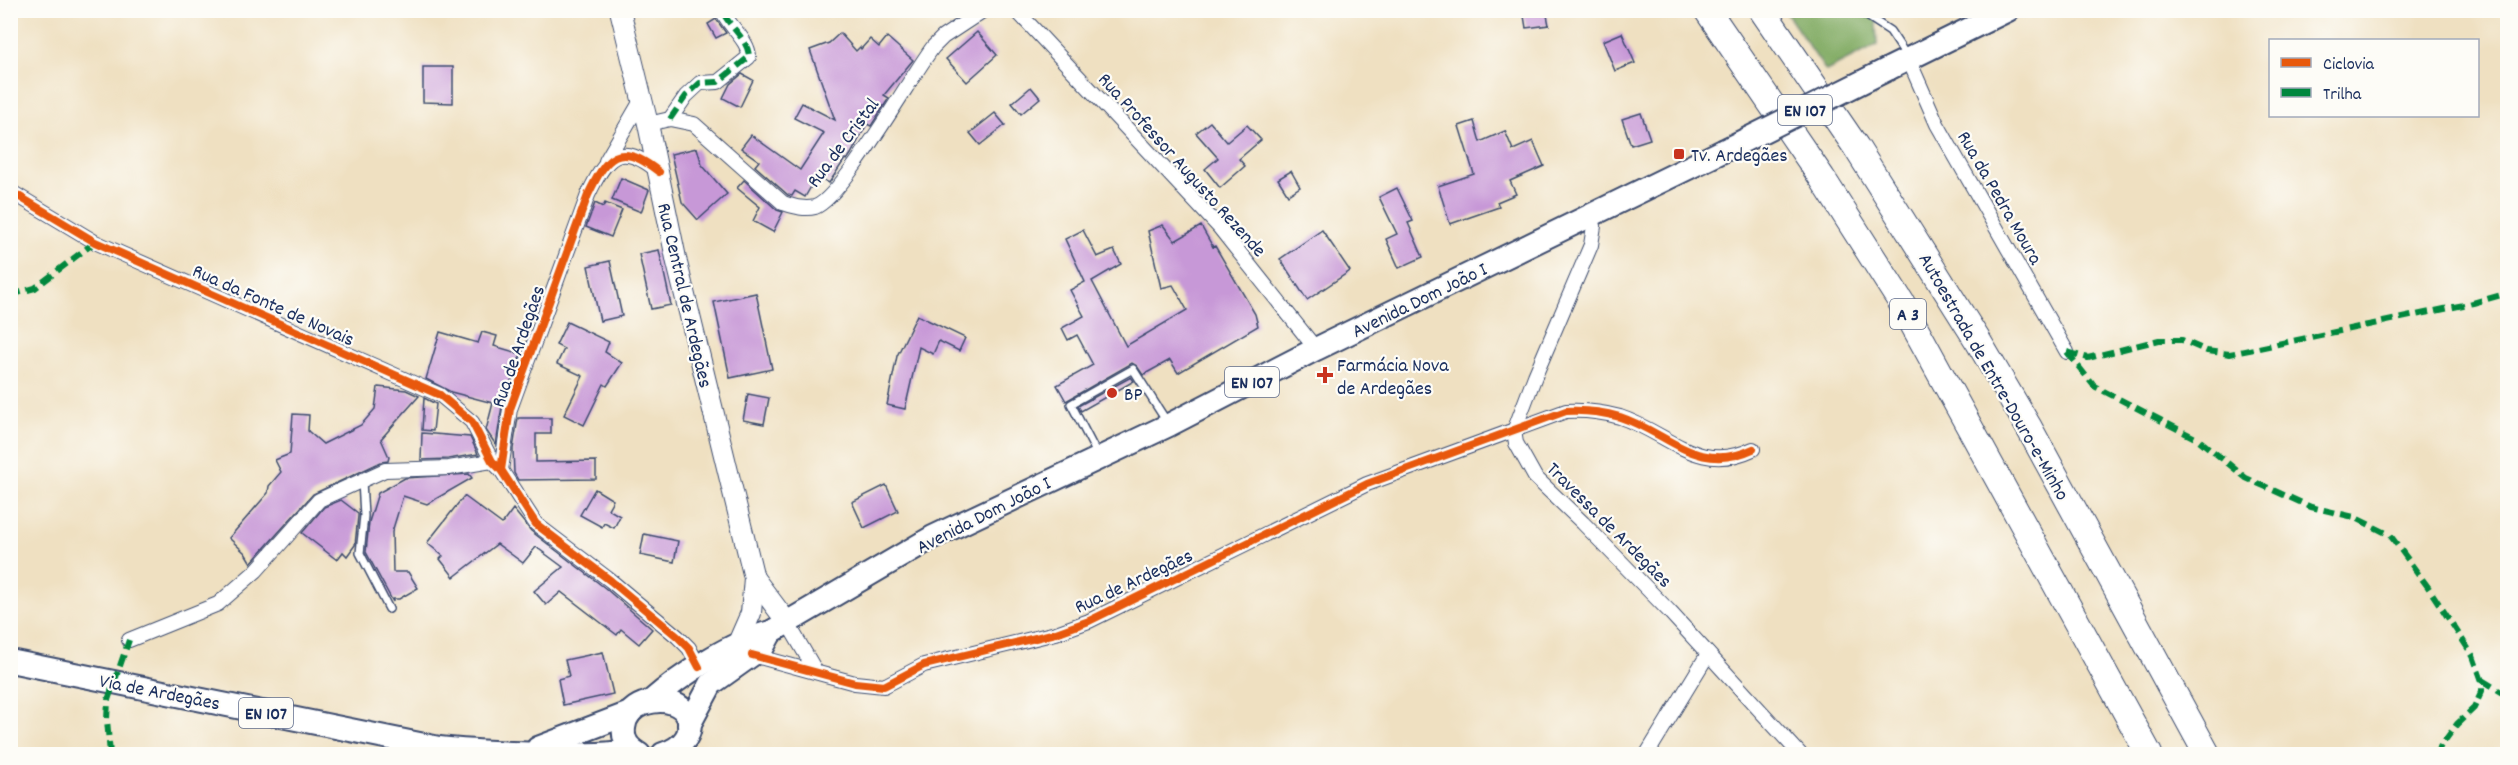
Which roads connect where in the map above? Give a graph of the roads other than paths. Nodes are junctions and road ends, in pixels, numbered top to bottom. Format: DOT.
graph roads {
  1 [pos="620,10"];
  2 [pos="722,10"];
  3 [pos="984,10"];
  4 [pos="1016,10"];
  5 [pos="1707,10"];
  6 [pos="1762,10"];
  7 [pos="1858,10"];
  8 [pos="2008,10"];
  9 [pos="1908,58"];
  10 [pos="642,99"];
  11 [pos="670,119"];
  12 [pos="648,124"];
  13 [pos="611,158"];
  14 [pos="658,172"];
  15 [pos="10,191"];
  16 [pos="1591,216"];
  17 [pos="1316,349"];
  18 [pos="2067,352"];
  19 [pos="1169,425"];
  20 [pos="1514,431"];
  21 [pos="1753,449"];
  22 [pos="1098,457"];
  23 [pos="496,465"];
  24 [pos="362,481"];
  25 [pos="754,578"];
  26 [pos="389,609"];
  27 [pos="779,627"];
  28 [pos="129,640"];
  29 [pos="744,650"];
  30 [pos="1708,654"];
  31 [pos="10,661"];
  32 [pos="699,667"];
  33 [pos="815,670"];
  34 [pos="650,702"];
  35 [pos="630,713"];
  36 [pos="689,738"];
  37 [pos="636,752"];
  38 [pos="523,753"];
  39 [pos="663,754"];
  40 [pos="1647,754"];
  41 [pos="1800,754"];
  42 [pos="2149,754"];
  43 [pos="2207,754"];
  1 -- 10 [label="street, Rua Central de Ardegães"];
  2 -- 11 [label="street"];
  3 -- 11 [label="street, Rua de Cristal"];
  4 -- 17 [label="street, Rua Professor Augusto Rezende"];
  5 -- 42 [label="highway, A 3"];
  6 -- 43 [label="highway, Autoestrada de Entre-Douro-e-Minho / A 3"];
  7 -- 9 [label="lane"];
  8 -- 9 [label="main road, Avenida Dom João I / EN 107"];
  9 -- 16 [label="main road, Avenida Dom João I / EN 107, bridge"];
  9 -- 18 [label="street, Rua da Pedra Moura"];
  10 -- 12 [label="street, Rua Central de Ardegães"];
  10 -- 13 [label="street, Rua de Ardegães"];
  11 -- 12 [label="street, Rua de Cristal"];
  12 -- 14 [label="street, Rua Central de Ardegães"];
  13 -- 14 [label="street"];
  13 -- 23 [label="street, Rua de Ardegães"];
  14 -- 25 [label="street, Rua Central de Ardegães"];
  15 -- 23 [label="street, Rua da Fonte de Novais"];
  16 -- 17 [label="main road, Avenida Dom João I / EN 107"];
  16 -- 20 [label="street"];
  17 -- 19 [label="main road, Avenida Dom João I / EN 107"];
  19 -- 22 [label="main road, Avenida Dom João I / EN 107"];
  19 -- 22 [label="lane"];
  20 -- 21 [label="street, Rua de Ardegães"];
  20 -- 30 [label="street, Travessa de Ardegães"];
  20 -- 33 [label="street, Rua de Ardegães"];
  22 -- 27 [label="main road, Avenida Dom João I / EN 107"];
  23 -- 24 [label="street"];
  23 -- 32 [label="street"];
  24 -- 26 [label="lane"];
  24 -- 28 [label="street"];
  25 -- 27 [label="street, Rua Central de Ardegães"];
  25 -- 29 [label="street, Rua Central de Ardegães"];
  27 -- 29 [label="main road, Avenida Dom João I / EN 107"];
  27 -- 33 [label="street"];
  29 -- 32 [label="main road, Avenida Dom João I / EN 107"];
  29 -- 33 [label="street, Rua de Ardegães"];
  29 -- 36 [label="main road, Avenida Dom João I / EN 107"];
  30 -- 40 [label="street"];
  30 -- 41 [label="street, Travessa de Ardegães"];
  31 -- 38 [label="main road, Via de Ardegães / EN 107"];
  32 -- 34 [label="main road, Avenida Dom João I / EN 107"];
  34 -- 35 [label="main road, EN 107"];
  34 -- 36 [label="main road"];
  35 -- 37 [label="main road, EN 107"];
  35 -- 38 [label="main road, Via de Ardegães / EN 107"];
  36 -- 39 [label="main road, EN 107"];
  37 -- 38 [label="main road, Via de Ardegães / EN 107"];
}
